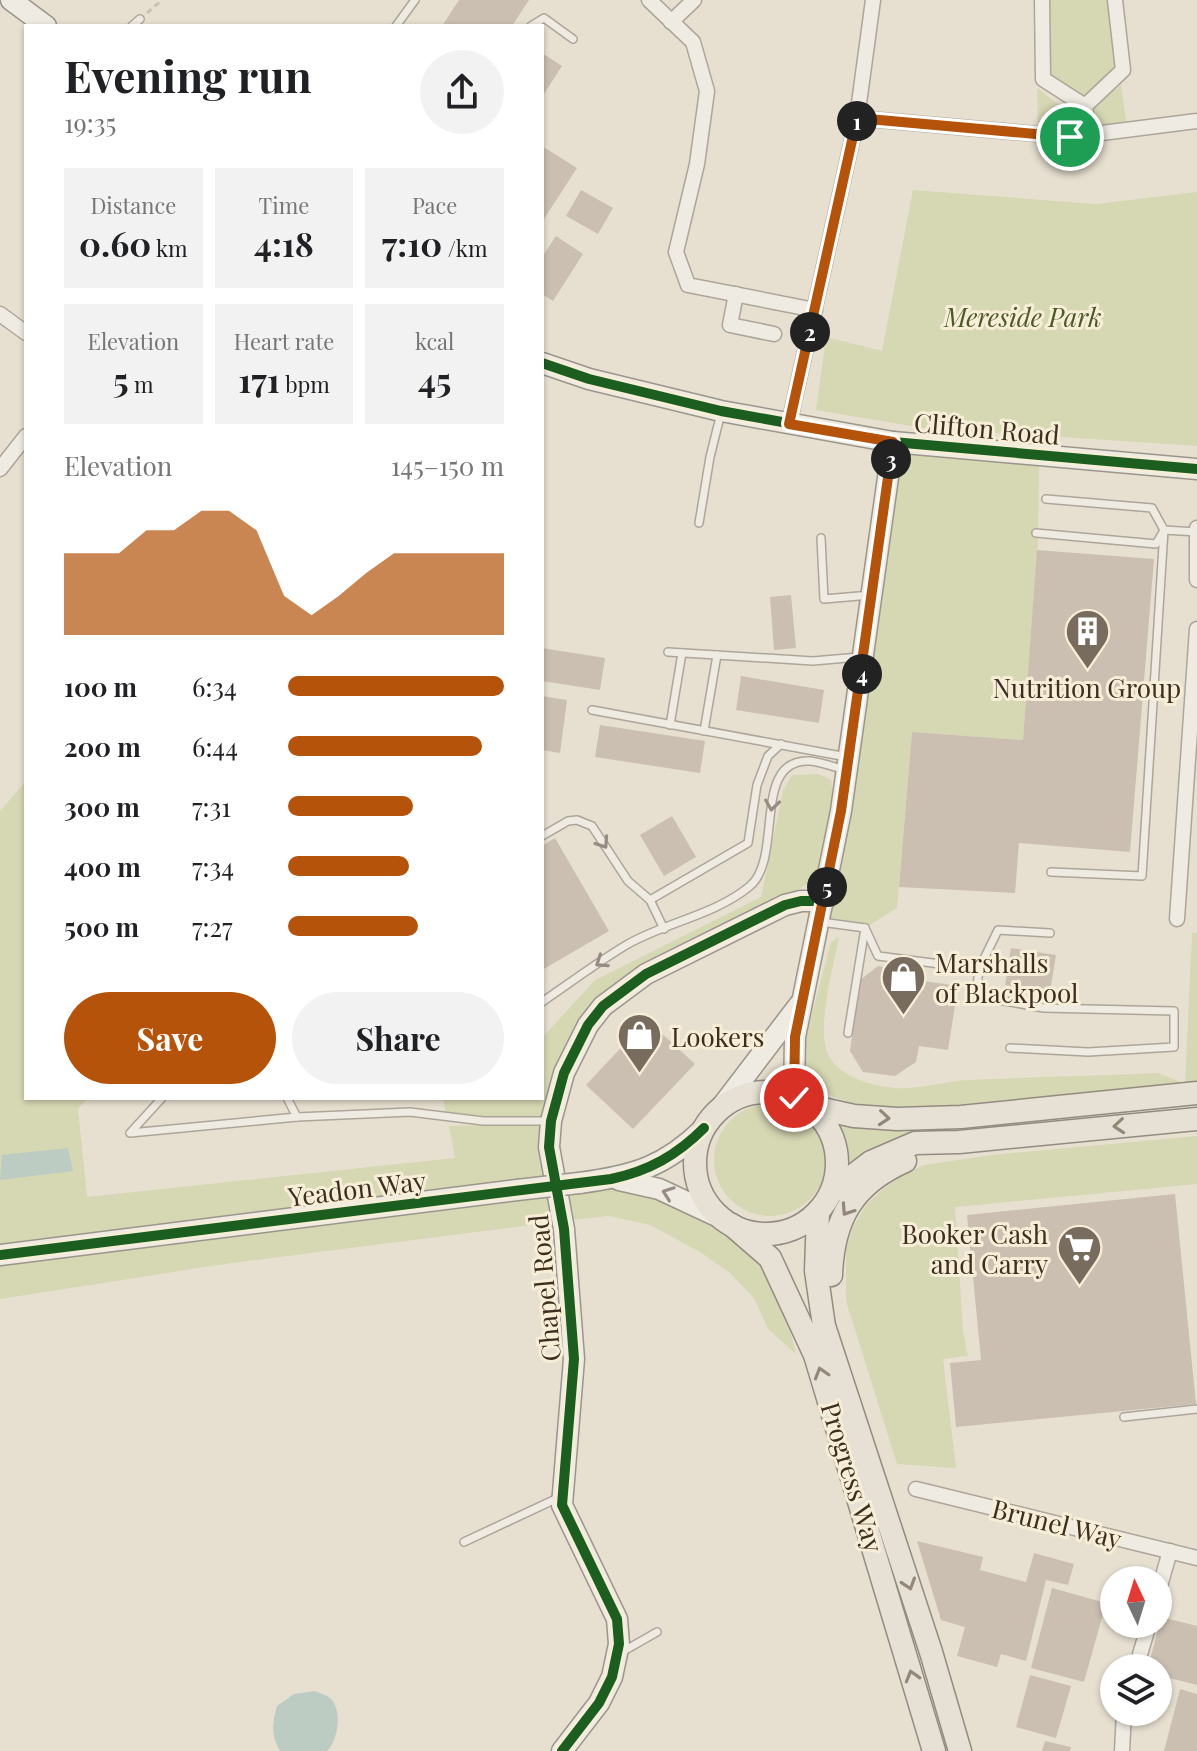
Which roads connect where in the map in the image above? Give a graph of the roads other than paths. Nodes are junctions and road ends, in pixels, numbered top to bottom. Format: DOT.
graph roads {
  1 [pos="11,0"];
  2 [pos="415,0"];
  3 [pos="649,0"];
  4 [pos="694,0"];
  5 [pos="873,0"];
  6 [pos="1042,0"];
  7 [pos="1115,0"];
  8 [pos="140,19"];
  9 [pos="671,22"];
  10 [pos="43,24"];
  11 [pos="134,24"];
  12 [pos="397,24"];
  13 [pos="534,24"];
  14 [pos="573,39"];
  15 [pos="1085,106"];
  16 [pos="857,118"];
  17 [pos="1197,121"];
  18 [pos="1089,135"];
  19 [pos="736,294"];
  20 [pos="815,310"];
  21 [pos="0,314"];
  22 [pos="24,332"];
  23 [pos="774,334"];
  24 [pos="544,365"];
  25 [pos="721,411"];
  26 [pos="789,424"];
  27 [pos="24,439"];
  28 [pos="893,442"];
  29 [pos="0,469"];
  30 [pos="1197,469"];
  31 [pos="1046,499"];
  32 [pos="699,523"];
  33 [pos="1164,530"];
  34 [pos="1197,530"];
  35 [pos="1036,533"];
  36 [pos="821,538"];
  37 [pos="1197,580"];
  38 [pos="873,594"];
  39 [pos="1197,629"];
  40 [pos="668,652"];
  41 [pos="682,653"];
  42 [pos="717,655"];
  43 [pos="865,656"];
  44 [pos="592,710"];
  45 [pos="670,725"];
  46 [pos="704,731"];
  47 [pos="781,744"];
  48 [pos="848,764"];
  49 [pos="544,835"];
  50 [pos="1051,872"];
  51 [pos="650,900"];
  52 [pos="824,901"];
  53 [pos="1177,919"];
  54 [pos="819,922"];
  55 [pos="865,928"];
  56 [pos="664,929"];
  57 [pos="1050,933"];
  58 [pos="979,969"];
  59 [pos="804,999"];
  60 [pos="544,1001"];
  61 [pos="848,1033"];
  62 [pos="1010,1048"];
  63 [pos="1197,1093"];
  64 [pos="160,1100"];
  65 [pos="288,1100"];
  66 [pos="801,1102"];
  67 [pos="719,1110"];
  68 [pos="297,1117"];
  69 [pos="1197,1119"];
  70 [pos="551,1121"];
  71 [pos="704,1128"];
  72 [pos="959,1142"];
  73 [pos="611,1179"];
  74 [pos="832,1192"];
  75 [pos="818,1212"];
  76 [pos="726,1221"];
  77 [pos="0,1255"];
  78 [pos="834,1352"];
  79 [pos="1197,1409"];
  80 [pos="1124,1417"];
  81 [pos="916,1489"];
  82 [pos="562,1496"];
  83 [pos="464,1542"];
  84 [pos="1170,1551"];
  85 [pos="1197,1558"];
  86 [pos="1166,1566"];
  87 [pos="657,1632"];
  88 [pos="616,1656"];
  89 [pos="1121,1726"];
  90 [pos="562,1751"];
  91 [pos="934,1751"];
  92 [pos="960,1751"];
  93 [pos="1122,1751"];
  1 -- 10 [label="street"];
  2 -- 12 [label="lane"];
  3 -- 9 [label="street"];
  4 -- 9 [label="street"];
  5 -- 16 [label="street"];
  6 -- 15 [label="street"];
  7 -- 15 [label="street"];
  8 -- 11 [label="lane"];
  9 -- 19 [label="street"];
  13 -- 14 [label="lane"];
  15 -- 18 [label="street"];
  16 -- 18 [label="street"];
  16 -- 20 [label="street"];
  17 -- 18 [label="street"];
  19 -- 20 [label="street"];
  19 -- 23 [label="street"];
  20 -- 26 [label="street"];
  21 -- 22 [label="street"];
  24 -- 25 [label="street, Clifton Road"];
  25 -- 26 [label="street, Clifton Road"];
  25 -- 32 [label="lane"];
  26 -- 28 [label="street, Clifton Road"];
  27 -- 29 [label="street"];
  28 -- 30 [label="street, Clifton Road"];
  28 -- 38 [label="street"];
  31 -- 33 [label="lane"];
  33 -- 34 [label="lane"];
  33 -- 35 [label="lane"];
  33 -- 50 [label="lane"];
  34 -- 37 [label="street"];
  36 -- 38 [label="lane"];
  38 -- 43 [label="street"];
  39 -- 53 [label="street"];
  40 -- 41 [label="lane"];
  41 -- 42 [label="lane"];
  41 -- 45 [label="lane"];
  42 -- 43 [label="lane"];
  42 -- 46 [label="lane"];
  43 -- 48 [label="street"];
  44 -- 45 [label="lane"];
  45 -- 46 [label="lane"];
  46 -- 47 [label="lane"];
  47 -- 48 [label="lane"];
  47 -- 51 [label="lane"];
  48 -- 52 [label="street"];
  48 -- 56 [label="lane, one-way"];
  49 -- 51 [label="lane, one-way"];
  51 -- 56 [label="lane"];
  52 -- 54 [label="street"];
  52 -- 70 [label="street, Chapel Road"];
  54 -- 55 [label="lane"];
  54 -- 59 [label="street"];
  55 -- 58 [label="lane"];
  55 -- 61 [label="lane"];
  56 -- 60 [label="lane, one-way"];
  57 -- 58 [label="lane"];
  58 -- 62 [label="lane"];
  59 -- 66 [label="street"];
  59 -- 67 [label="street"];
  66 -- 63 [label="main road, one-way"];
  64 -- 68 [label="lane"];
  65 -- 68 [label="lane"];
  66 -- 67 [label="main road"];
  66 -- 74 [label="main road"];
  67 -- 71 [label="main road"];
  68 -- 70 [label="lane"];
  69 -- 72 [label="main road, one-way"];
  70 -- 82 [label="street, Chapel Road"];
  71 -- 73 [label="street, Yeadon Way"];
  71 -- 76 [label="main road"];
  72 -- 74 [label="main road"];
  72 -- 78 [label="main road, one-way"];
  76 -- 73 [label="street, Yeadon Way, one-way"];
  73 -- 77 [label="street, Yeadon Way, bridge"];
  74 -- 75 [label="main road"];
  75 -- 76 [label="main road"];
  75 -- 78 [label="main road, Progress Way"];
  91 -- 76 [label="main road, Progress Way, one-way"];
  78 -- 92 [label="main road, Progress Way, one-way"];
  79 -- 80 [label="lane"];
  81 -- 84 [label="street, Brunel Way"];
  82 -- 83 [label="lane"];
  82 -- 88 [label="street, Chapel Road"];
  84 -- 85 [label="street, Brunel Way"];
  84 -- 86 [label="street"];
  87 -- 88 [label="lane"];
  88 -- 90 [label="street, Chapel Road"];
  89 -- 93 [label="street"];
}
